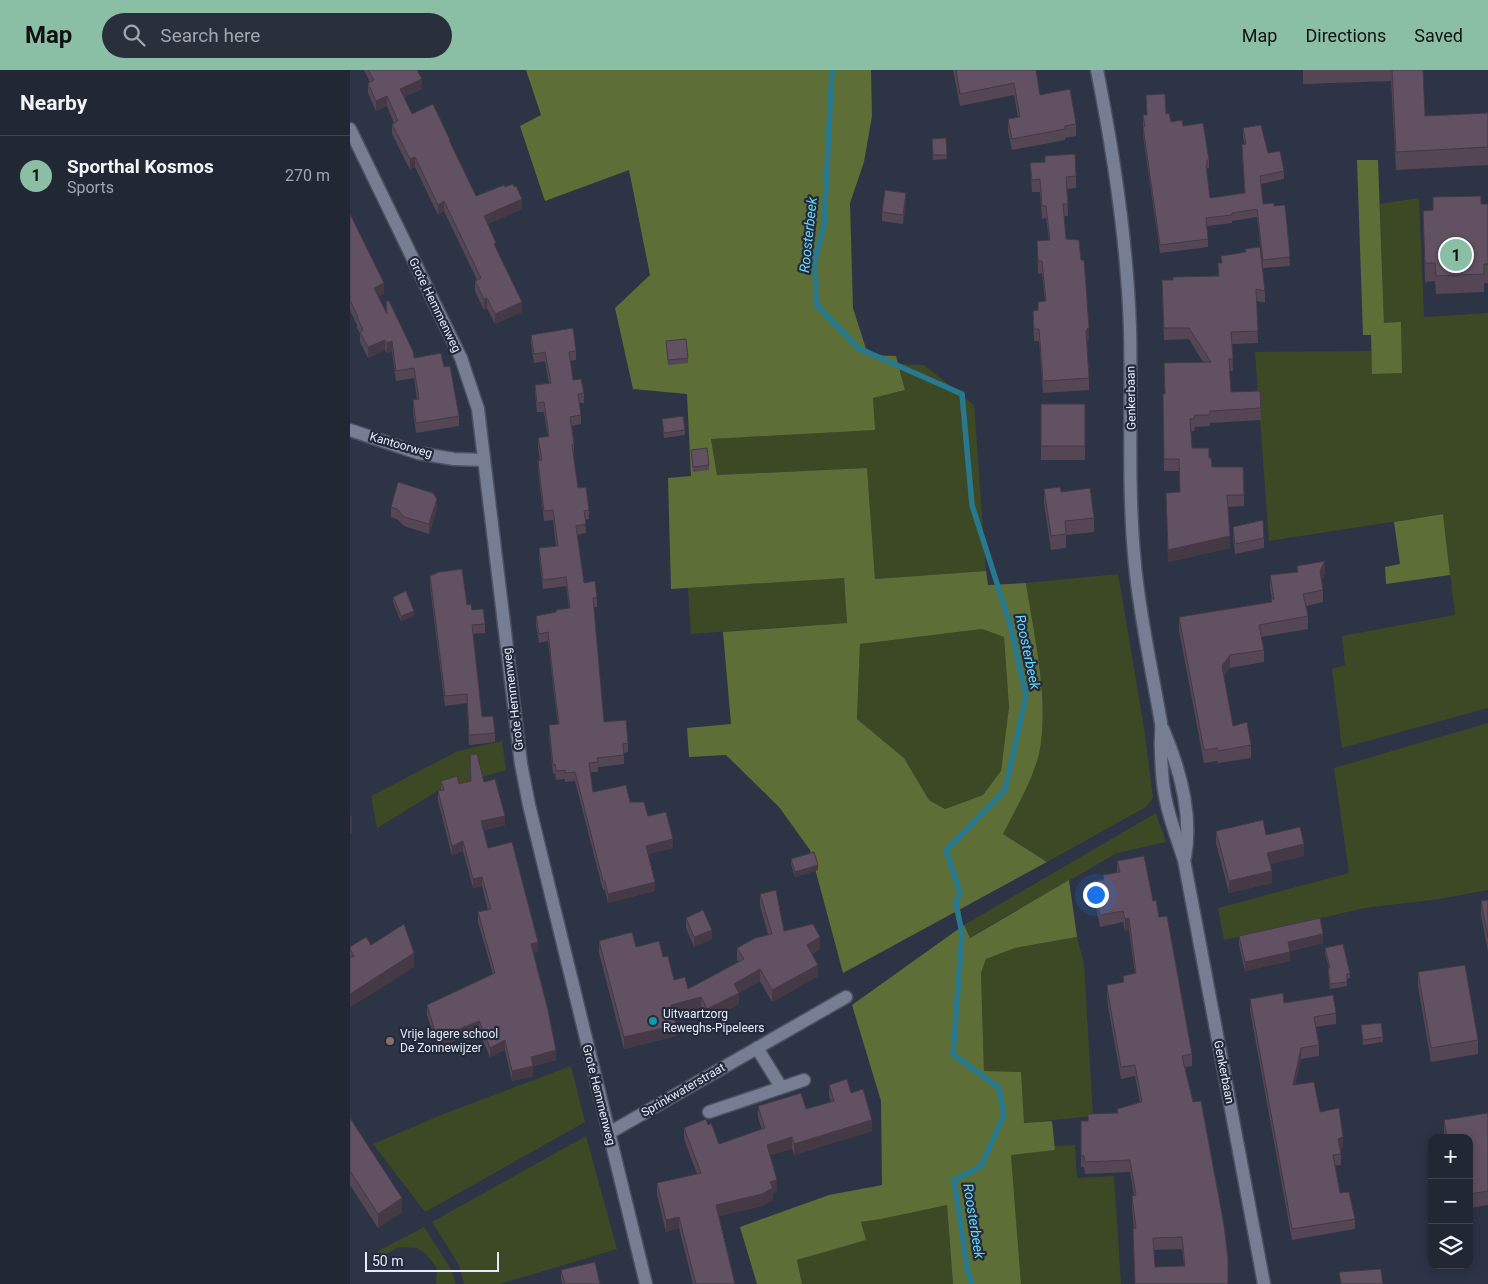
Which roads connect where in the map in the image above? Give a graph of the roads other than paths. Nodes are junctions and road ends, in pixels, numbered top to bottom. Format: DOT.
graph roads {
  1 [pos="1097,70"];
  2 [pos="350,130"];
  3 [pos="350,430"];
  4 [pos="483,460"];
  5 [pos="1161,726"];
  6 [pos="1184,860"];
  7 [pos="846,997"];
  8 [pos="757,1048"];
  9 [pos="804,1080"];
  10 [pos="781,1087"];
  11 [pos="709,1112"];
  12 [pos="609,1133"];
  13 [pos="646,1284"];
  14 [pos="1264,1284"];
  1 -- 5 [label="street, Genkerbaan"];
  2 -- 4 [label="street, Grote Hemmenweg"];
  3 -- 4 [label="street, Kantoorweg"];
  4 -- 12 [label="street, Grote Hemmenweg"];
  5 -- 6 [label="street, Genkerbaan"];
  5 -- 6 [label="street, Genkerbaan"];
  6 -- 14 [label="street, Genkerbaan"];
  7 -- 8 [label="street, Sprinkwaterstraat"];
  8 -- 10 [label="street"];
  8 -- 12 [label="street, Sprinkwaterstraat"];
  9 -- 10 [label="street"];
  10 -- 11 [label="street"];
  12 -- 13 [label="street, Grote Hemmenweg"];
}
